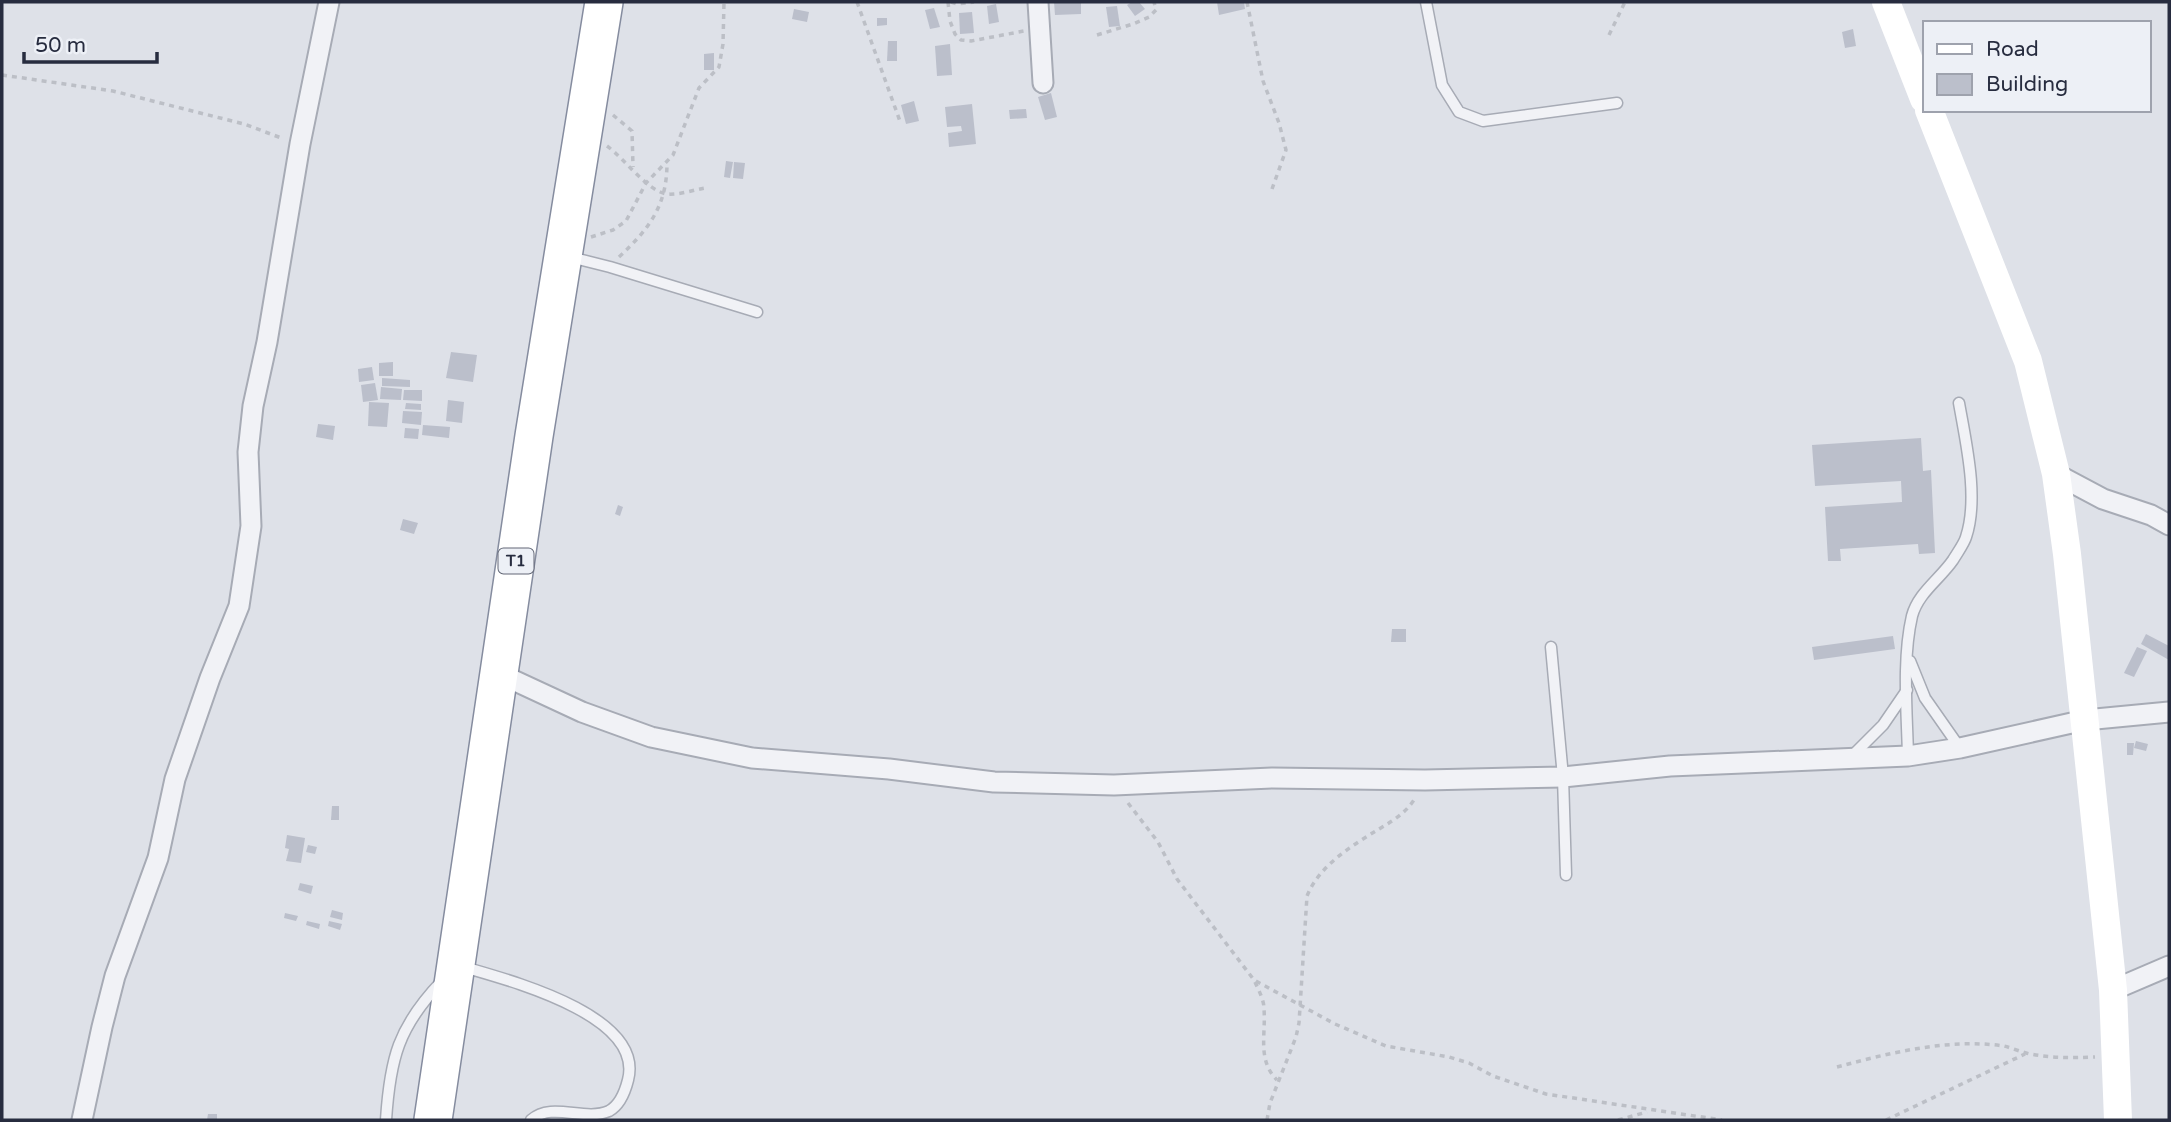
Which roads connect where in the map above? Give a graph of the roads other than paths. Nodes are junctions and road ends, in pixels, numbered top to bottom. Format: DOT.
graph roads {
  1 [pos="329,2"];
  2 [pos="604,2"];
  3 [pos="1038,2"];
  4 [pos="1426,2"];
  5 [pos="1889,2"];
  6 [pos="1043,83"];
  7 [pos="1923,96"];
  8 [pos="1617,103"];
  9 [pos="1930,112"];
  10 [pos="564,248"];
  11 [pos="757,312"];
  12 [pos="1959,403"];
  13 [pos="2056,474"];
  14 [pos="2169,525"];
  15 [pos="1551,647"];
  16 [pos="1908,658"];
  17 [pos="498,673"];
  18 [pos="1907,690"];
  19 [pos="2169,712"];
  20 [pos="2085,720"];
  21 [pos="1960,748"];
  22 [pos="1908,756"];
  23 [pos="1849,759"];
  24 [pos="1563,777"];
  25 [pos="1566,875"];
  26 [pos="456,965"];
  27 [pos="2169,966"];
  28 [pos="2113,990"];
  29 [pos="82,1120"];
  30 [pos="386,1120"];
  31 [pos="433,1120"];
  32 [pos="531,1120"];
  33 [pos="2118,1120"];
  1 -- 29 [label="street"];
  2 -- 10 [label="highway, T1"];
  3 -- 6 [label="street"];
  4 -- 8 [label="lane"];
  5 -- 7 [label="street"];
  9 -- 13 [label="street"];
  10 -- 11 [label="lane"];
  10 -- 17 [label="highway, T1"];
  12 -- 16 [label="lane"];
  13 -- 14 [label="street"];
  13 -- 20 [label="street"];
  15 -- 24 [label="lane"];
  16 -- 18 [label="lane"];
  16 -- 21 [label="lane"];
  17 -- 24 [label="street"];
  17 -- 26 [label="highway, T1"];
  18 -- 22 [label="lane"];
  18 -- 23 [label="lane"];
  19 -- 20 [label="street"];
  20 -- 21 [label="street"];
  20 -- 28 [label="street"];
  21 -- 22 [label="street"];
  22 -- 23 [label="street"];
  23 -- 24 [label="street"];
  24 -- 25 [label="lane"];
  26 -- 30 [label="lane"];
  26 -- 31 [label="highway, T1"];
  26 -- 32 [label="lane"];
  27 -- 28 [label="street"];
  28 -- 33 [label="street"];
}
